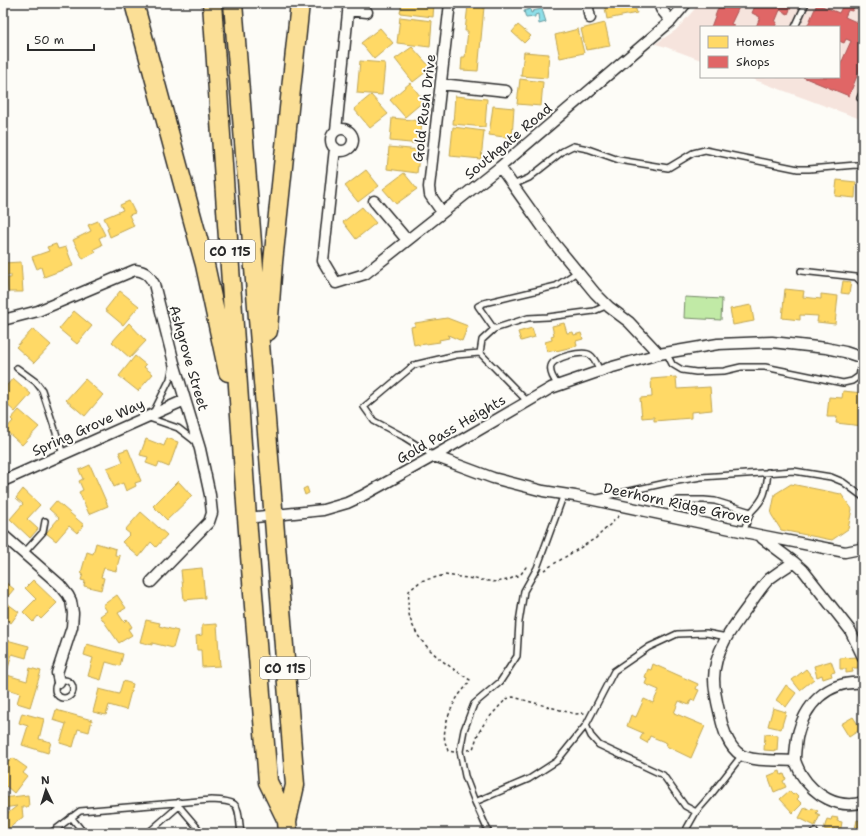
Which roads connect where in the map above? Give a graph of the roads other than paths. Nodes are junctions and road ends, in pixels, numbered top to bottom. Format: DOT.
graph roads {
  1 [pos="134,3"];
  2 [pos="212,3"];
  3 [pos="233,3"];
  4 [pos="300,3"];
  5 [pos="450,3"];
  6 [pos="587,3"];
  7 [pos="659,3"];
  8 [pos="686,3"];
  9 [pos="806,3"];
  10 [pos="348,7"];
  11 [pos="367,12"];
  12 [pos="590,18"];
  13 [pos="671,21"];
  14 [pos="795,26"];
  15 [pos="441,84"];
  16 [pos="506,91"];
  17 [pos="863,91"];
  18 [pos="860,98"];
  19 [pos="336,130"];
  20 [pos="334,148"];
  21 [pos="863,166"];
  22 [pos="500,167"];
  23 [pos="513,185"];
  24 [pos="374,201"];
  25 [pos="442,212"];
  26 [pos="407,240"];
  27 [pos="577,272"];
  28 [pos="801,272"];
  29 [pos="863,284"];
  30 [pos="608,305"];
  31 [pos="3,320"];
  32 [pos="494,329"];
  33 [pos="480,353"];
  34 [pos="663,353"];
  35 [pos="863,357"];
  36 [pos="174,363"];
  37 [pos="18,368"];
  38 [pos="600,371"];
  39 [pos="558,385"];
  40 [pos="185,400"];
  41 [pos="527,401"];
  42 [pos="150,415"];
  43 [pos="266,430"];
  44 [pos="199,445"];
  45 [pos="63,454"];
  46 [pos="434,456"];
  47 [pos="768,472"];
  48 [pos="3,481"];
  49 [pos="564,494"];
  50 [pos="863,497"];
  51 [pos="246,498"];
  52 [pos="594,500"];
  53 [pos="751,512"];
  54 [pos="273,516"];
  55 [pos="669,516"];
  56 [pos="247,518"];
  57 [pos="45,521"];
  58 [pos="743,532"];
  59 [pos="3,535"];
  60 [pos="759,535"];
  61 [pos="863,547"];
  62 [pos="850,551"];
  63 [pos="24,553"];
  64 [pos="863,553"];
  65 [pos="794,562"];
  66 [pos="151,582"];
  67 [pos="727,637"];
  68 [pos="863,657"];
  69 [pos="58,682"];
  70 [pos="863,683"];
  71 [pos="586,725"];
  72 [pos="742,755"];
  73 [pos="796,761"];
  74 [pos="475,802"];
  75 [pos="863,802"];
  76 [pos="179,804"];
  77 [pos="696,812"];
  78 [pos="71,816"];
  79 [pos="288,827"];
  80 [pos="51,833"];
  81 [pos="84,833"];
  82 [pos="148,833"];
  83 [pos="202,833"];
  84 [pos="241,833"];
  85 [pos="489,833"];
  86 [pos="686,833"];
  1 -- 51 [label="highway"];
  2 -- 51 [label="highway, CO 115"];
  3 -- 43 [label="highway, CO 115"];
  4 -- 43 [label="highway"];
  5 -- 15 [label="street, Gold Rush Drive"];
  6 -- 12 [label="street"];
  7 -- 13 [label="street"];
  8 -- 13 [label="street, Southgate Road"];
  9 -- 14 [label="lane"];
  10 -- 11 [label="street"];
  10 -- 19 [label="street"];
  13 -- 22 [label="street, Southgate Road"];
  15 -- 16 [label="street"];
  15 -- 25 [label="street, Gold Rush Drive"];
  17 -- 18 [label="lane"];
  19 -- 20 [label="street"];
  19 -- 20 [label="street"];
  20 -- 26 [label="street, Southgate Road"];
  21 -- 23 [label="lane"];
  22 -- 23 [label="street"];
  22 -- 25 [label="street, Southgate Road"];
  23 -- 27 [label="street"];
  24 -- 26 [label="street"];
  25 -- 26 [label="street, Southgate Road"];
  27 -- 30 [label="street"];
  27 -- 32 [label="lane"];
  28 -- 29 [label="lane"];
  30 -- 32 [label="lane"];
  30 -- 34 [label="street"];
  31 -- 36 [label="street, Ashgrove Street"];
  32 -- 33 [label="lane"];
  33 -- 41 [label="lane"];
  33 -- 46 [label="lane"];
  34 -- 35 [label="street, Gold Pass Heights"];
  34 -- 35 [label="lane, Gold Pass Heights"];
  34 -- 38 [label="street, Gold Pass Heights"];
  36 -- 40 [label="street, Ashgrove Street"];
  36 -- 42 [label="lane"];
  37 -- 45 [label="lane"];
  38 -- 39 [label="street, Gold Pass Heights"];
  38 -- 39 [label="lane"];
  39 -- 41 [label="street, Gold Pass Heights"];
  40 -- 42 [label="street, Spring Grove Way"];
  40 -- 44 [label="street, Ashgrove Street"];
  41 -- 46 [label="street, Gold Pass Heights"];
  42 -- 44 [label="lane"];
  42 -- 45 [label="street, Spring Grove Way"];
  43 -- 54 [label="highway, CO 115"];
  44 -- 66 [label="street, Ashgrove Street"];
  45 -- 48 [label="street, Spring Grove Way"];
  46 -- 49 [label="street, Deerhorn Ridge Grove"];
  46 -- 54 [label="street, Gold Pass Heights"];
  47 -- 50 [label="lane"];
  47 -- 52 [label="lane"];
  47 -- 53 [label="lane"];
  49 -- 52 [label="street, Deerhorn Ridge Grove"];
  49 -- 74 [label="lane"];
  51 -- 56 [label="highway, CO 115"];
  52 -- 55 [label="street, Deerhorn Ridge Grove"];
  53 -- 55 [label="lane"];
  53 -- 58 [label="lane"];
  54 -- 56 [label="street, Gold Pass Heights"];
  54 -- 79 [label="highway, CO 115"];
  55 -- 58 [label="street, Deerhorn Ridge Grove"];
  56 -- 79 [label="highway, CO 115"];
  57 -- 63 [label="lane"];
  58 -- 60 [label="street, Deerhorn Ridge Grove"];
  59 -- 63 [label="street"];
  60 -- 62 [label="street"];
  60 -- 65 [label="street, Deerhorn Ridge Grove"];
  61 -- 62 [label="street"];
  62 -- 64 [label="lane"];
  63 -- 69 [label="street"];
  65 -- 67 [label="street"];
  65 -- 68 [label="street, Deerhorn Ridge Grove"];
  67 -- 71 [label="lane"];
  67 -- 72 [label="street"];
  70 -- 73 [label="street"];
  71 -- 74 [label="lane"];
  71 -- 77 [label="lane"];
  72 -- 73 [label="street"];
  72 -- 77 [label="lane"];
  73 -- 75 [label="street"];
  74 -- 85 [label="lane"];
  76 -- 78 [label="lane"];
  76 -- 82 [label="lane"];
  76 -- 83 [label="lane"];
  76 -- 84 [label="lane"];
  77 -- 86 [label="lane"];
  78 -- 80 [label="lane"];
  78 -- 81 [label="lane"];
}
